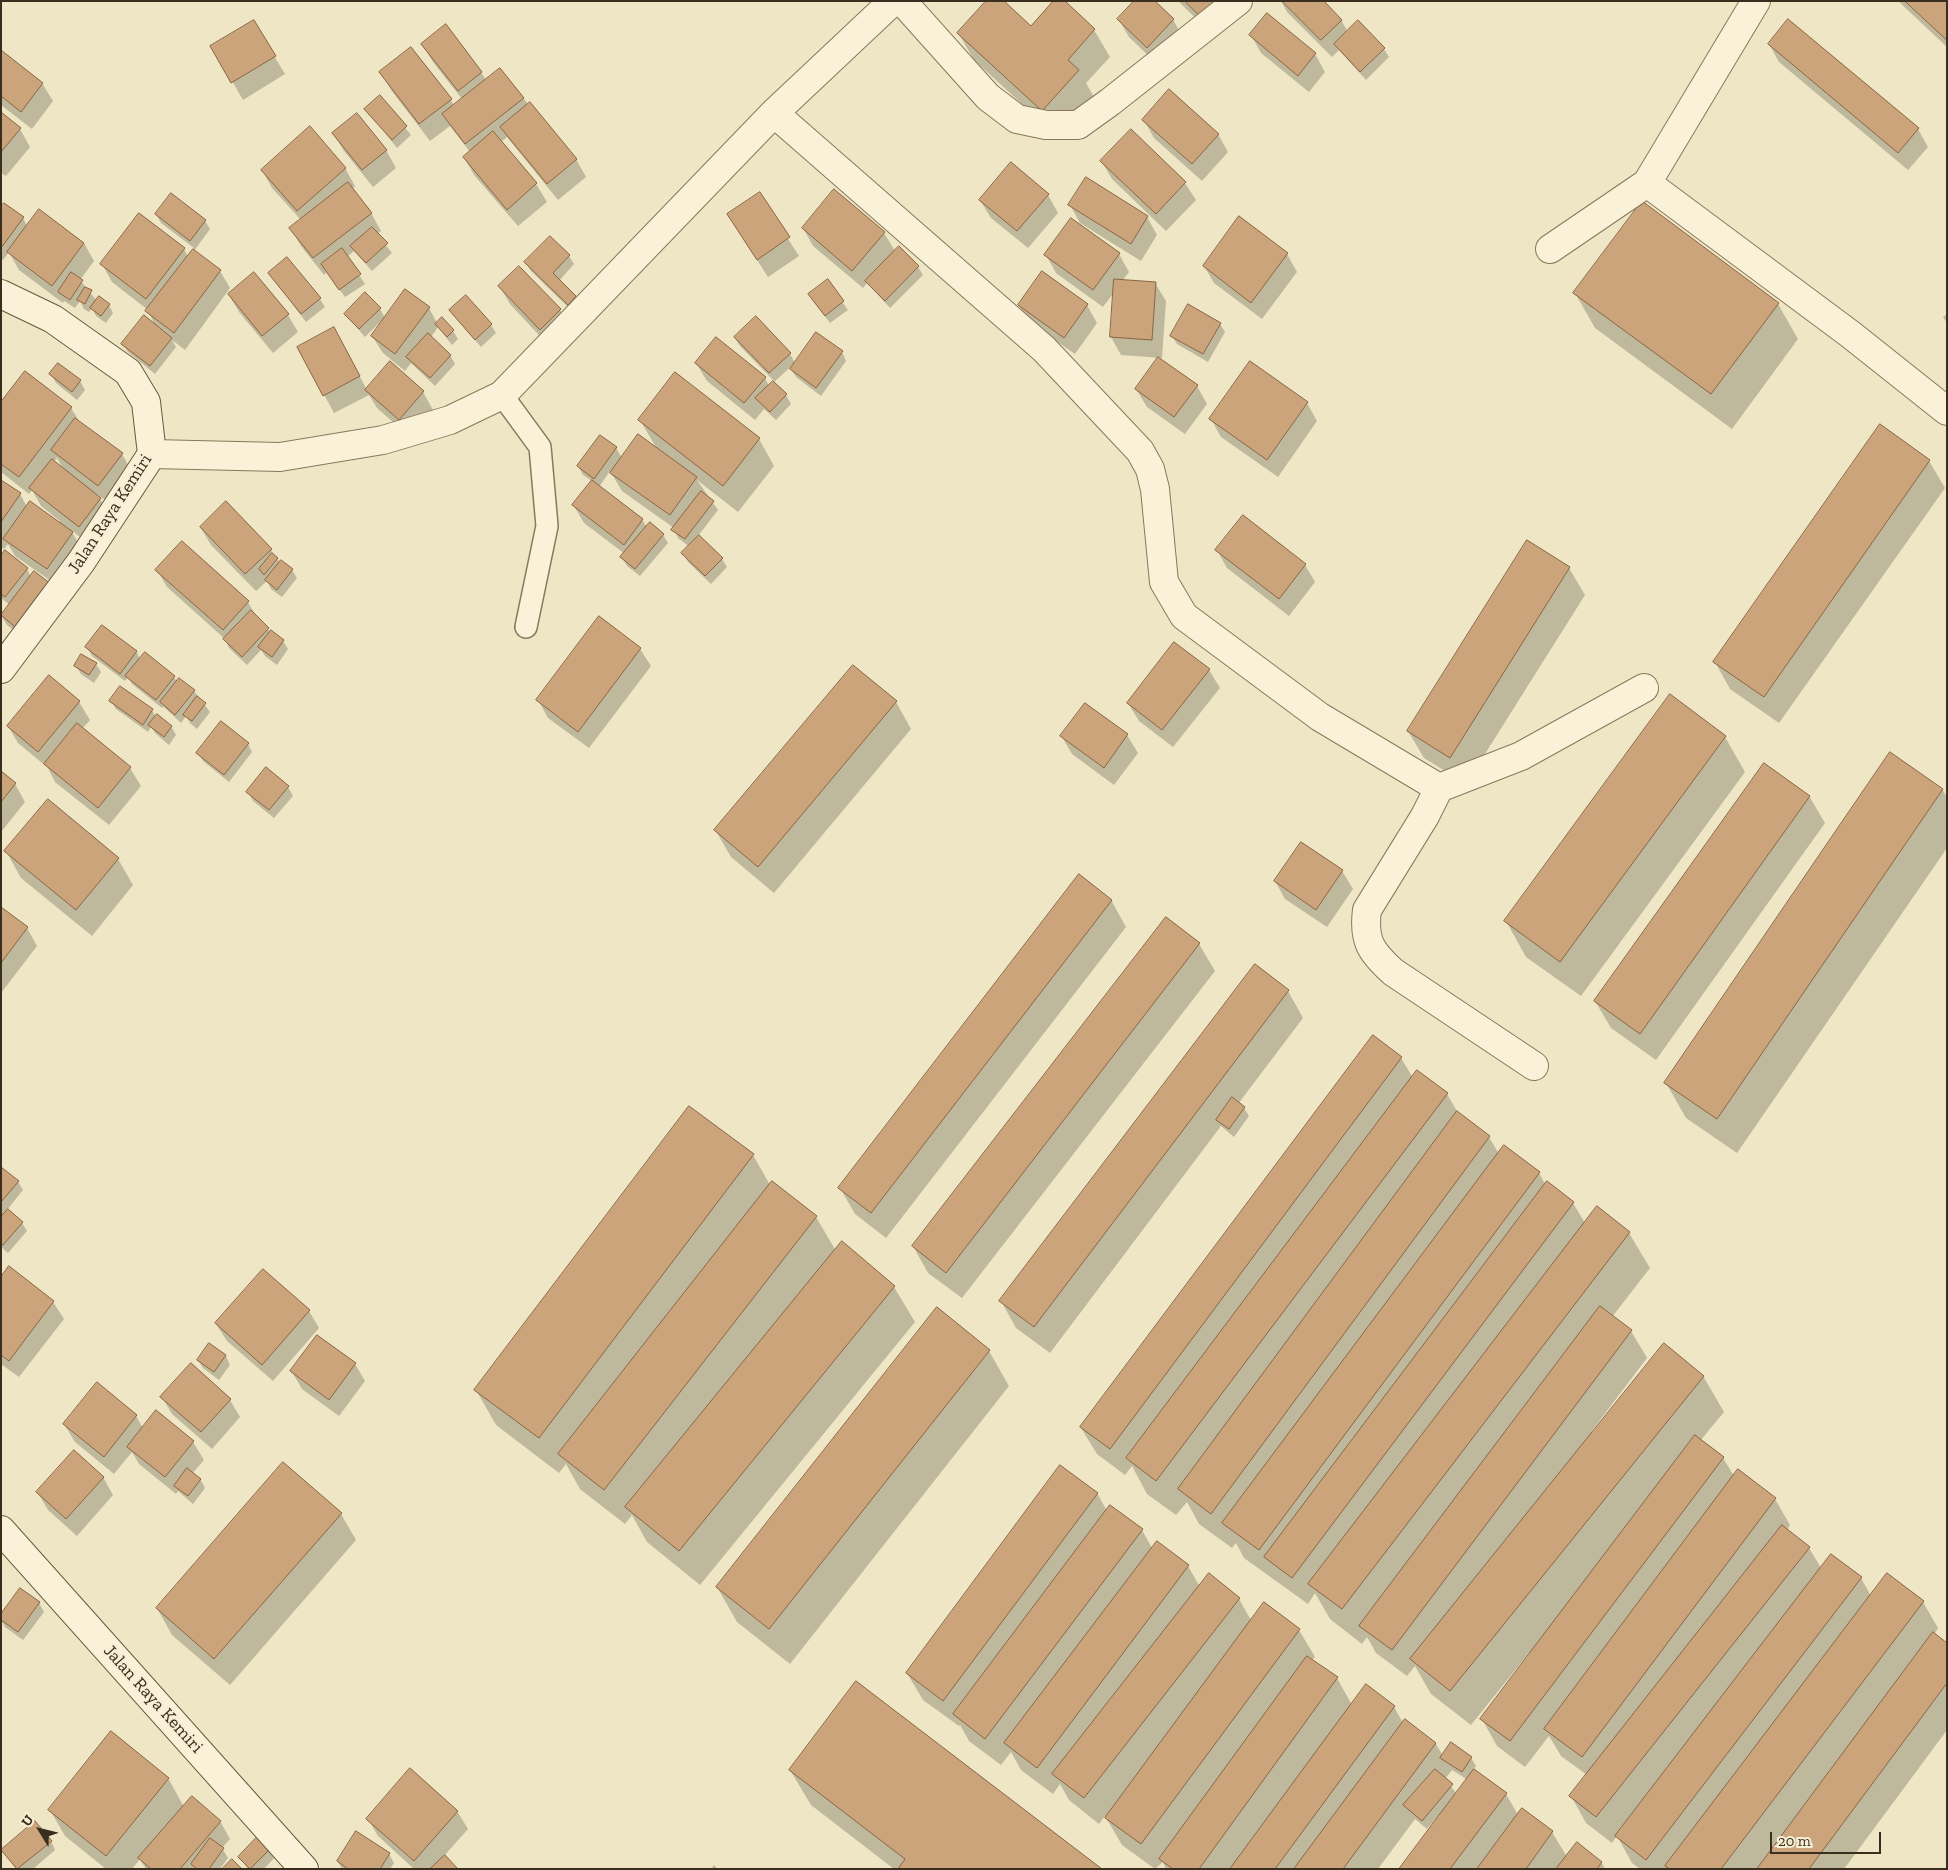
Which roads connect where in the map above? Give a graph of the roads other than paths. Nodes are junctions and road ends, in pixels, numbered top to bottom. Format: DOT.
graph roads {
  1 [pos="892,1"];
  2 [pos="902,1"];
  3 [pos="1238,1"];
  4 [pos="1756,1"];
  5 [pos="774,113"];
  6 [pos="1647,183"];
  7 [pos="1550,249"];
  8 [pos="1,294"];
  9 [pos="502,395"];
  10 [pos="1947,411"];
  11 [pos="152,454"];
  12 [pos="526,627"];
  13 [pos="1,669"];
  14 [pos="1644,688"];
  15 [pos="1439,788"];
  16 [pos="1534,1066"];
  17 [pos="1,1530"];
  18 [pos="304,1869"];
  1 -- 5 [label="street"];
  2 -- 3 [label="street"];
  4 -- 6 [label="street"];
  5 -- 9 [label="street"];
  5 -- 15 [label="street"];
  6 -- 7 [label="street"];
  6 -- 10 [label="street"];
  8 -- 11 [label="street, Jalan Raya Kemiri"];
  9 -- 11 [label="street"];
  9 -- 12 [label="lane"];
  11 -- 13 [label="street, Jalan Raya Kemiri"];
  14 -- 15 [label="street"];
  15 -- 16 [label="street"];
  17 -- 18 [label="street, Jalan Raya Kemiri"];
}
